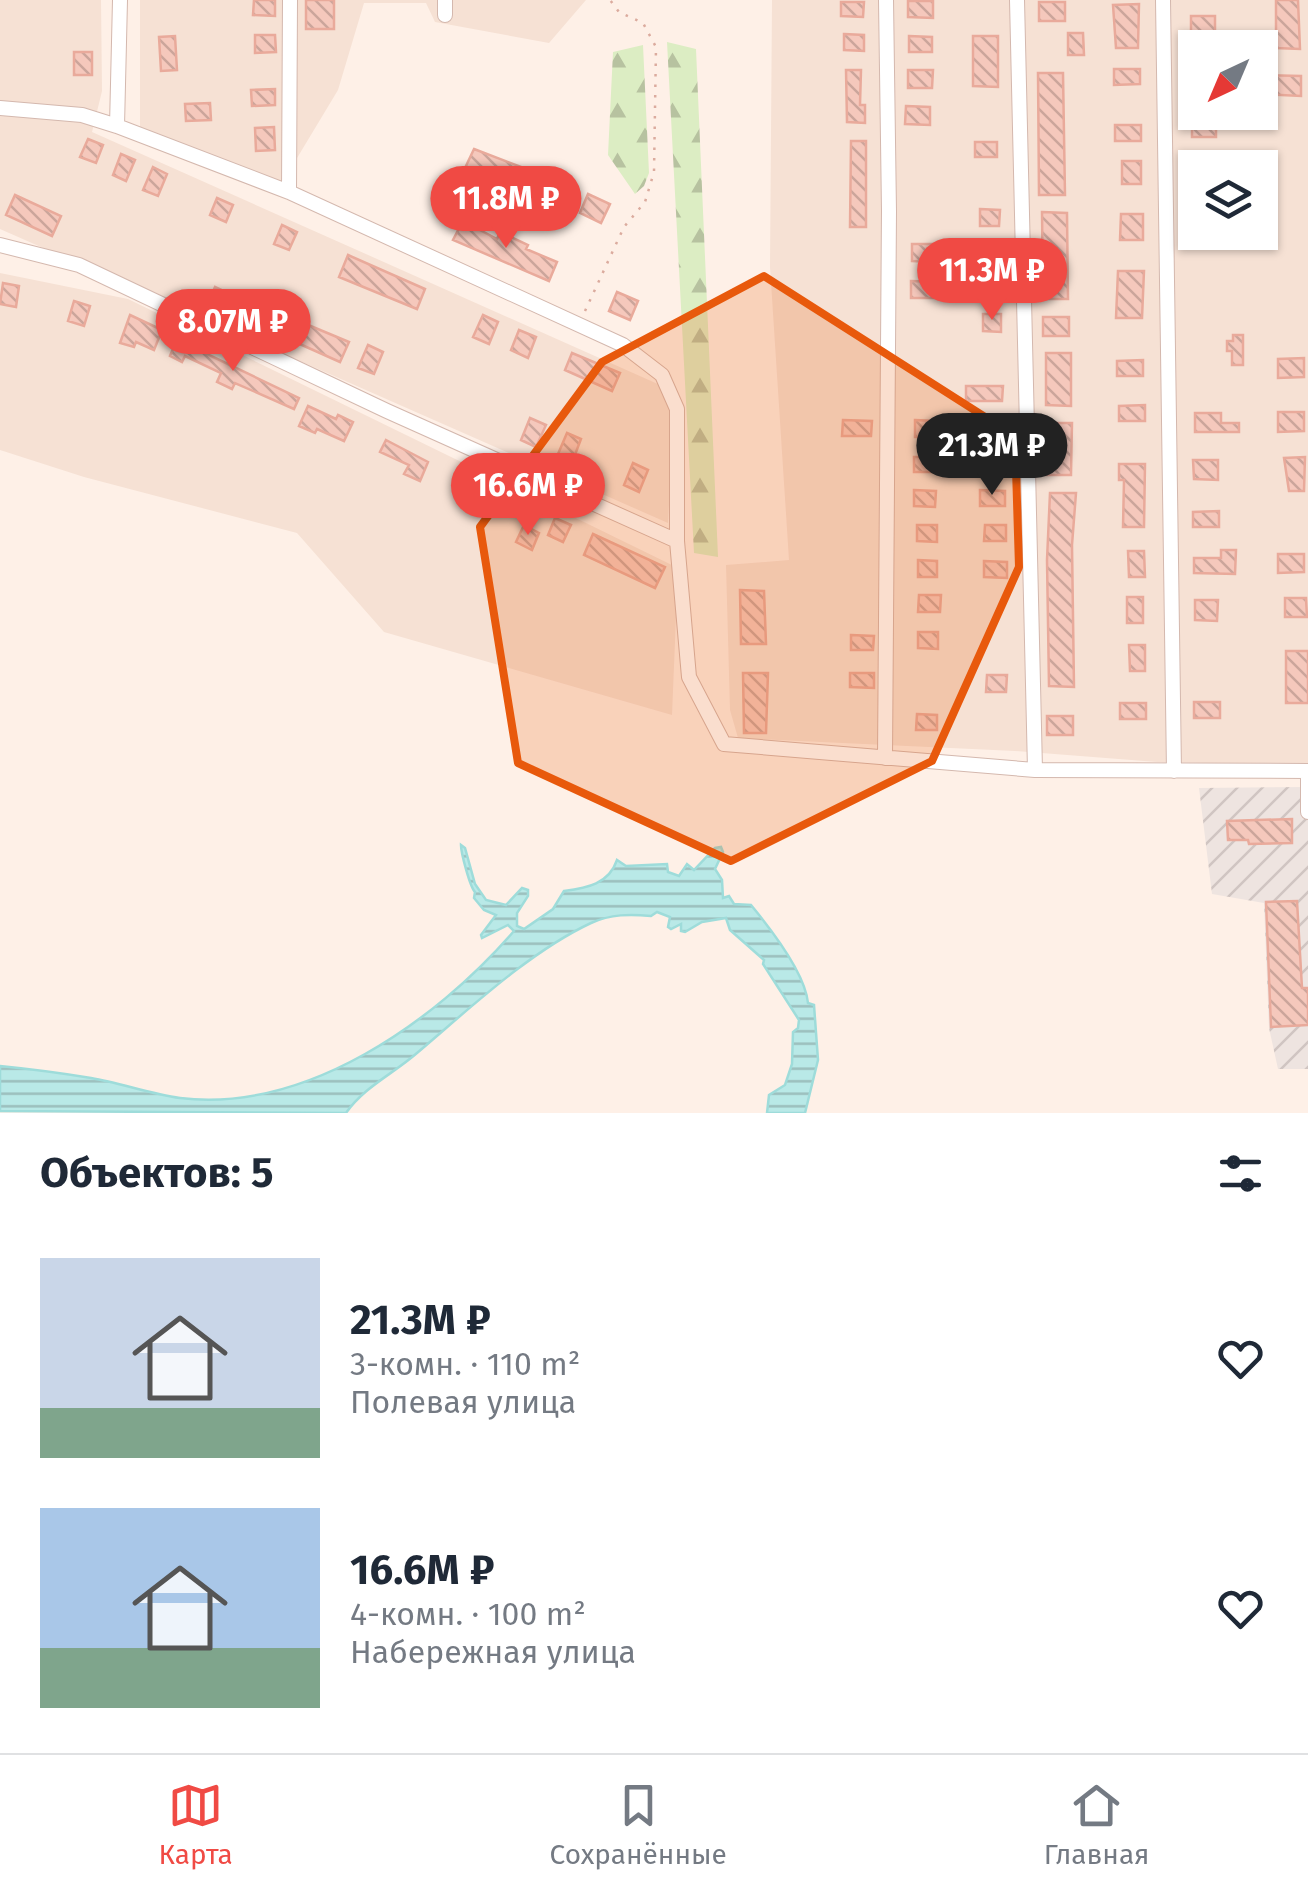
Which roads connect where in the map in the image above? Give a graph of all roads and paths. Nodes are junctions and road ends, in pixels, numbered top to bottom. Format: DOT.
graph roads {
  1 [pos="120,0"];
  2 [pos="290,0"];
  3 [pos="610,0"];
  4 [pos="886,0"];
  5 [pos="1017,0"];
  6 [pos="1163,0"];
  7 [pos="0,108"];
  8 [pos="117,126"];
  9 [pos="289,192"];
  10 [pos="0,245"];
  11 [pos="578,326"];
  12 [pos="677,541"];
  13 [pos="885,758"];
  14 [pos="1035,770"];
  15 [pos="1174,770"];
  16 [pos="1308,773"];
  17 [pos="1308,812"];
  1 -- 8 [label="street"];
  2 -- 9 [label="street"];
  3 -- 11 [label="path"];
  4 -- 13 [label="street"];
  5 -- 14 [label="street"];
  6 -- 15 [label="street"];
  7 -- 8 [label="street"];
  8 -- 9 [label="street"];
  9 -- 11 [label="street"];
  10 -- 12 [label="street"];
  11 -- 12 [label="street"];
  12 -- 13 [label="street"];
  13 -- 14 [label="street"];
  14 -- 15 [label="street"];
  15 -- 16 [label="street"];
  16 -- 17 [label="street"];
}
